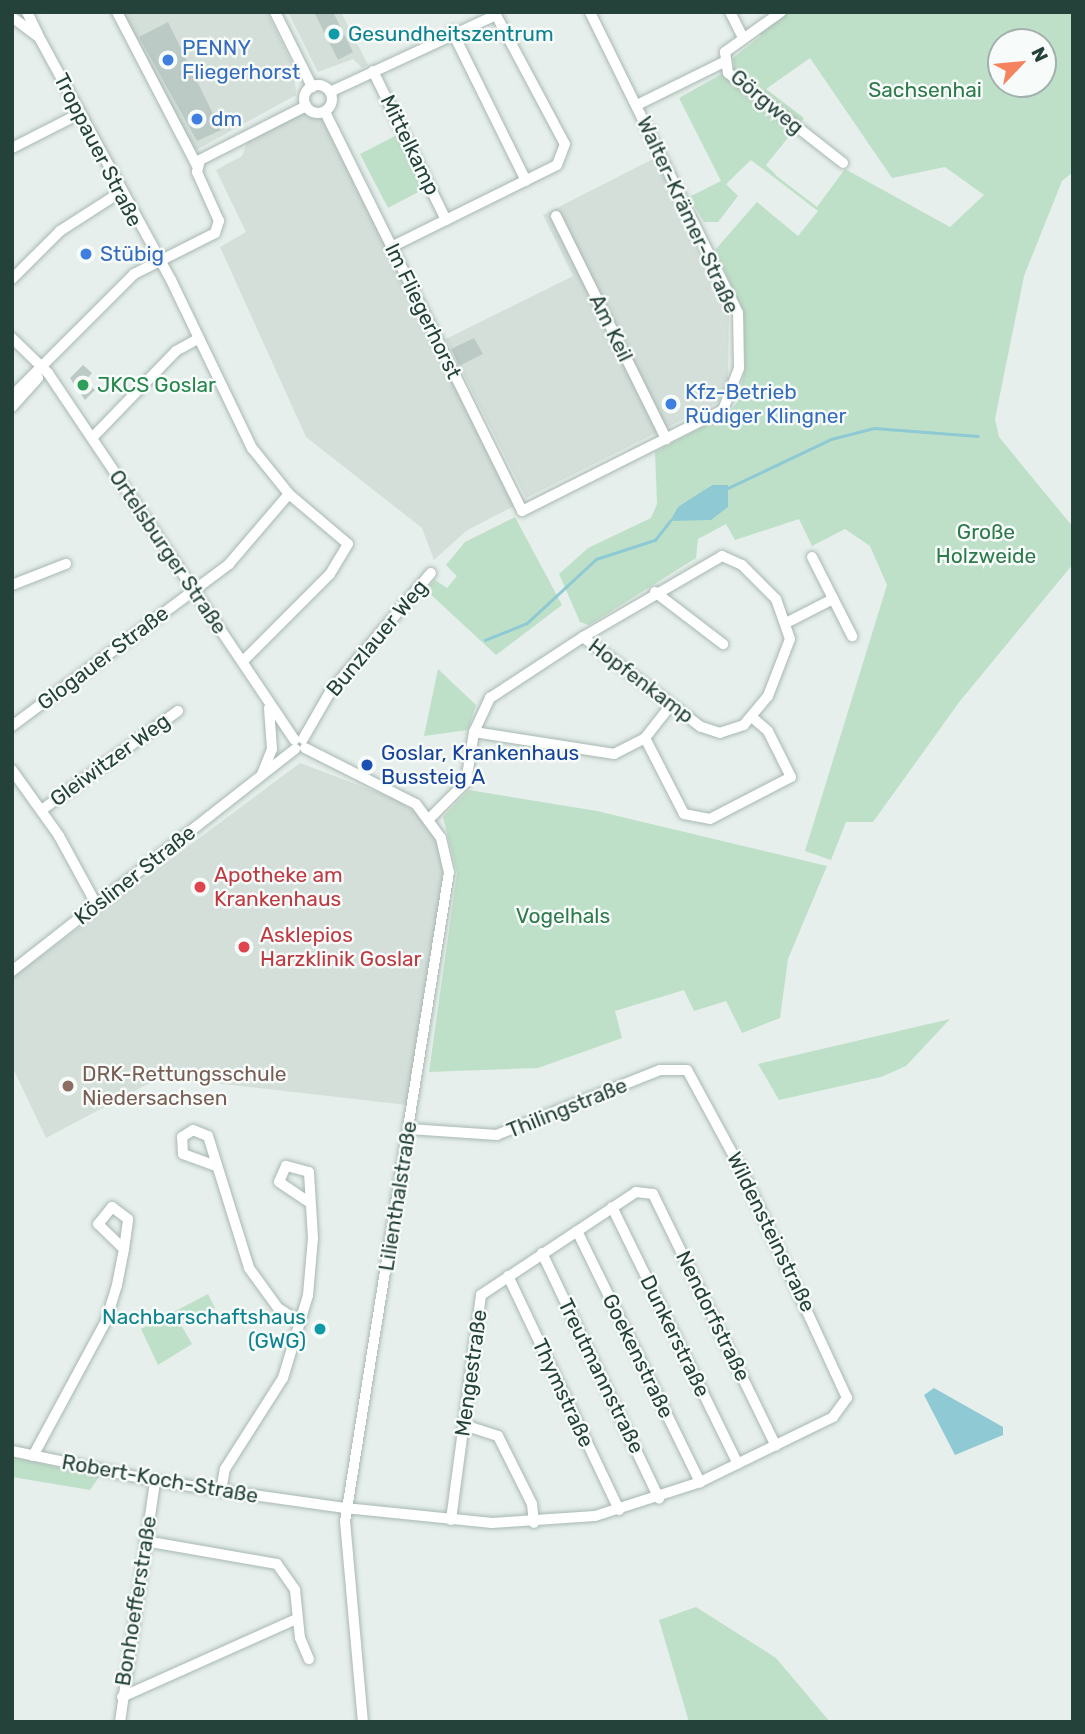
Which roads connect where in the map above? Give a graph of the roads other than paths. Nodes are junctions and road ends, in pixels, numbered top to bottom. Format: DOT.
graph roads {
  1 [pos="27,12"];
  2 [pos="117,12"];
  3 [pos="275,12"];
  4 [pos="590,12"];
  5 [pos="730,12"];
  6 [pos="780,12"];
  7 [pos="12,17"];
  8 [pos="452,31"];
  9 [pos="39,37"];
  10 [pos="743,37"];
  11 [pos="724,62"];
  12 [pos="373,71"];
  13 [pos="312,87"];
  14 [pos="330,92"];
  15 [pos="637,105"];
  16 [pos="306,106"];
  17 [pos="325,112"];
  18 [pos="79,114"];
  19 [pos="12,148"];
  20 [pos="843,163"];
  21 [pos="197,166"];
  22 [pos="526,181"];
  23 [pos="119,193"];
  24 [pos="556,216"];
  25 [pos="446,220"];
  26 [pos="391,247"];
  27 [pos="158,262"];
  28 [pos="12,279"];
  29 [pos="12,338"];
  30 [pos="198,339"];
  31 [pos="43,367"];
  32 [pos="12,396"];
  33 [pos="12,407"];
  34 [pos="92,438"];
  35 [pos="666,439"];
  36 [pos="289,494"];
  37 [pos="522,511"];
  38 [pos="812,557"];
  39 [pos="66,564"];
  40 [pos="431,573"];
  41 [pos="12,585"];
  42 [pos="194,589"];
  43 [pos="655,592"];
  44 [pos="834,599"];
  45 [pos="788,622"];
  46 [pos="852,636"];
  47 [pos="583,637"];
  48 [pos="723,644"];
  49 [pos="242,662"];
  50 [pos="267,702"];
  51 [pos="671,705"];
  52 [pos="178,711"];
  53 [pos="752,717"];
  54 [pos="12,726"];
  55 [pos="474,732"];
  56 [pos="645,738"];
  57 [pos="299,744"];
  58 [pos="12,770"];
  59 [pos="259,780"];
  60 [pos="43,809"];
  61 [pos="430,818"];
  62 [pos="96,904"];
  63 [pos="12,971"];
  64 [pos="681,1067"];
  65 [pos="409,1129"];
  66 [pos="216,1166"];
  67 [pos="645,1191"];
  68 [pos="310,1203"];
  69 [pos="612,1207"];
  70 [pos="577,1231"];
  71 [pos="124,1249"];
  72 [pos="542,1253"];
  73 [pos="508,1276"];
  74 [pos="300,1323"];
  75 [pos="845,1405"];
  76 [pos="464,1425"];
  77 [pos="776,1446"];
  78 [pos="12,1451"];
  79 [pos="33,1456"];
  80 [pos="738,1464"];
  81 [pos="155,1481"];
  82 [pos="700,1482"];
  83 [pos="220,1491"];
  84 [pos="660,1498"];
  85 [pos="347,1508"];
  86 [pos="619,1510"];
  87 [pos="452,1520"];
  88 [pos="534,1523"];
  89 [pos="145,1541"];
  90 [pos="296,1619"];
  91 [pos="309,1659"];
  92 [pos="122,1697"];
  93 [pos="120,1722"];
  94 [pos="363,1722"];
  1 -- 9 [label="street, Troppauer Straße"];
  2 -- 21 [label="street"];
  3 -- 13 [label="street"];
  4 -- 15 [label="street, Walter-Krämer-Straße"];
  5 -- 10 [label="street"];
  6 -- 10 [label="street, Görgweg"];
  7 -- 9 [label="street, Troppauer Straße"];
  8 -- 12 [label="street, Mittelkamp"];
  8 -- 22 [label="street"];
  8 -- 22 [label="street, Mittelkamp"];
  9 -- 18 [label="street, Troppauer Straße"];
  10 -- 11 [label="street, Görgweg"];
  11 -- 15 [label="street"];
  11 -- 20 [label="street, Görgweg"];
  12 -- 14 [label="street, Mittelkamp"];
  12 -- 25 [label="street, Mittelkamp"];
  13 -- 14 [label="street"];
  13 -- 16 [label="street"];
  14 -- 17 [label="street"];
  15 -- 35 [label="street, Walter-Krämer-Straße"];
  16 -- 17 [label="street"];
  16 -- 21 [label="street"];
  17 -- 26 [label="street, Im Fliegerhorst"];
  18 -- 19 [label="street"];
  18 -- 23 [label="street, Troppauer Straße"];
  21 -- 27 [label="street"];
  22 -- 25 [label="street, Mittelkamp"];
  23 -- 27 [label="street, Troppauer Straße"];
  23 -- 28 [label="street"];
  24 -- 35 [label="street, Am Keil"];
  25 -- 26 [label="street, Mittelkamp"];
  26 -- 37 [label="street, Im Fliegerhorst"];
  27 -- 30 [label="street, Troppauer Straße"];
  27 -- 31 [label="street"];
  29 -- 31 [label="street, Ortelsburger Straße"];
  30 -- 34 [label="street"];
  30 -- 36 [label="street, Troppauer Straße"];
  31 -- 32 [label="street"];
  31 -- 33 [label="street"];
  31 -- 34 [label="street, Ortelsburger Straße"];
  34 -- 42 [label="street, Ortelsburger Straße"];
  35 -- 37 [label="street, Walter-Krämer-Straße"];
  36 -- 42 [label="street, Glogauer Straße"];
  36 -- 49 [label="street, Troppauer Straße"];
  38 -- 44 [label="street"];
  39 -- 41 [label="street"];
  40 -- 57 [label="street, Bunzlauer Weg"];
  42 -- 49 [label="street, Ortelsburger Straße"];
  42 -- 54 [label="street, Glogauer Straße"];
  43 -- 45 [label="street, Hopfenkamp"];
  43 -- 47 [label="street, Hopfenkamp"];
  43 -- 48 [label="street"];
  44 -- 45 [label="street"];
  44 -- 46 [label="street"];
  45 -- 53 [label="street"];
  47 -- 51 [label="street, Hopfenkamp"];
  47 -- 55 [label="street"];
  49 -- 50 [label="street, Ortelsburger Straße"];
  50 -- 57 [label="street, Ortelsburger Straße"];
  50 -- 59 [label="street"];
  51 -- 53 [label="street, Hopfenkamp"];
  51 -- 56 [label="street"];
  52 -- 60 [label="street, Gleiwitzer Weg"];
  53 -- 56 [label="street"];
  55 -- 56 [label="street"];
  55 -- 61 [label="street"];
  57 -- 59 [label="street, Kösliner Straße"];
  57 -- 61 [label="street, Lilienthalstraße"];
  58 -- 60 [label="street"];
  59 -- 62 [label="street, Kösliner Straße"];
  60 -- 62 [label="street"];
  61 -- 65 [label="street, Lilienthalstraße"];
  62 -- 63 [label="street, Kösliner Straße"];
  64 -- 65 [label="street, Thilingstraße"];
  64 -- 75 [label="street, Wildensteinstraße"];
  65 -- 85 [label="street, Lilienthalstraße"];
  66 -- 74 [label="street"];
  67 -- 69 [label="street, Mengestraße"];
  67 -- 77 [label="street, Nendorfstraße"];
  68 -- 74 [label="street"];
  69 -- 70 [label="street, Mengestraße"];
  69 -- 80 [label="street, Dunkerstraße"];
  70 -- 72 [label="street, Mengestraße"];
  70 -- 82 [label="street, Goekenstraße"];
  71 -- 79 [label="street"];
  72 -- 73 [label="street, Mengestraße"];
  72 -- 84 [label="street, Treutmannstraße"];
  73 -- 76 [label="street, Mengestraße"];
  73 -- 86 [label="street, Thymstraße"];
  74 -- 83 [label="street"];
  75 -- 77 [label="street, Robert-Koch-Straße"];
  76 -- 87 [label="street, Mengestraße"];
  76 -- 88 [label="street"];
  77 -- 80 [label="street, Robert-Koch-Straße"];
  78 -- 79 [label="street, Robert-Koch-Straße"];
  79 -- 81 [label="street, Robert-Koch-Straße"];
  80 -- 82 [label="street, Robert-Koch-Straße"];
  81 -- 83 [label="street, Robert-Koch-Straße"];
  81 -- 89 [label="street, Bonhoefferstraße"];
  82 -- 84 [label="street, Robert-Koch-Straße"];
  83 -- 85 [label="street, Robert-Koch-Straße"];
  84 -- 86 [label="street, Robert-Koch-Straße"];
  85 -- 87 [label="street, Robert-Koch-Straße"];
  85 -- 94 [label="street, Lilienthalstraße"];
  86 -- 88 [label="street, Robert-Koch-Straße"];
  87 -- 88 [label="street, Robert-Koch-Straße"];
  89 -- 90 [label="street"];
  89 -- 92 [label="street, Bonhoefferstraße"];
  90 -- 91 [label="street"];
  90 -- 92 [label="street"];
  92 -- 93 [label="street, Bonhoefferstraße"];
}
